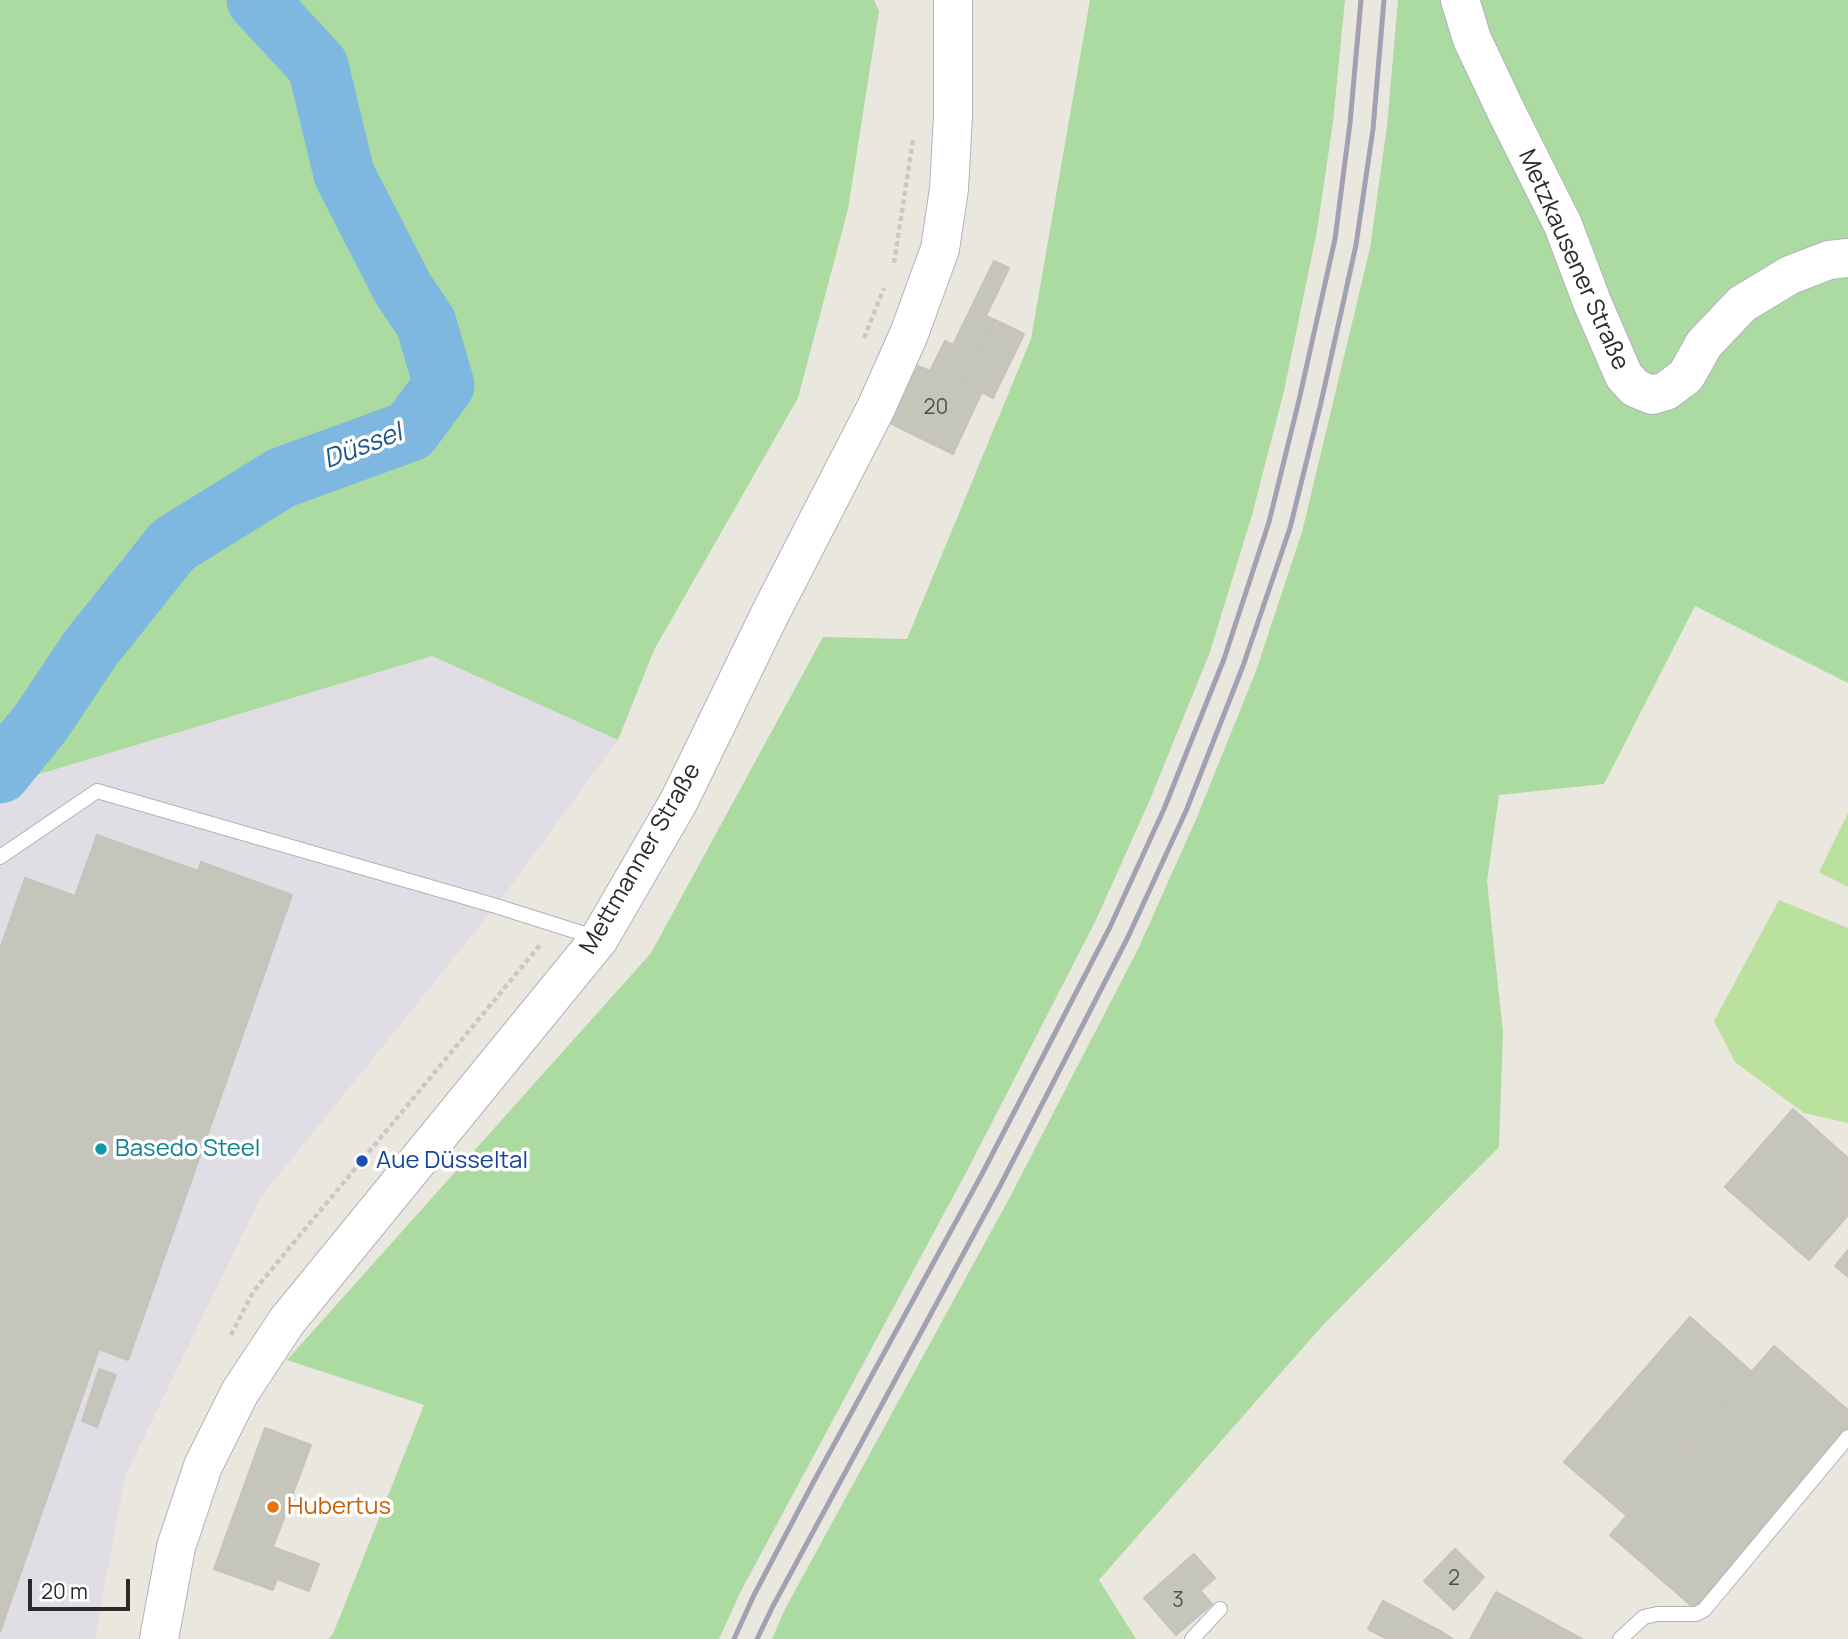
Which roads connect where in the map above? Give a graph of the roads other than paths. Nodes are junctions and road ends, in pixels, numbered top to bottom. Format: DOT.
graph roads {
  1 [pos="953,0"];
  2 [pos="1460,0"];
  3 [pos="1848,258"];
  4 [pos="0,857"];
  5 [pos="599,939"];
  6 [pos="1848,1437"];
  7 [pos="1220,1609"];
  8 [pos="159,1639"];
  9 [pos="1192,1639"];
  10 [pos="1620,1639"];
  1 -- 5 [label="main road, Mettmanner Straße"];
  2 -- 3 [label="main road, Metzkausener Straße"];
  4 -- 5 [label="lane"];
  5 -- 8 [label="main road, Mettmanner Straße"];
  6 -- 10 [label="lane"];
  7 -- 9 [label="lane"];
}
